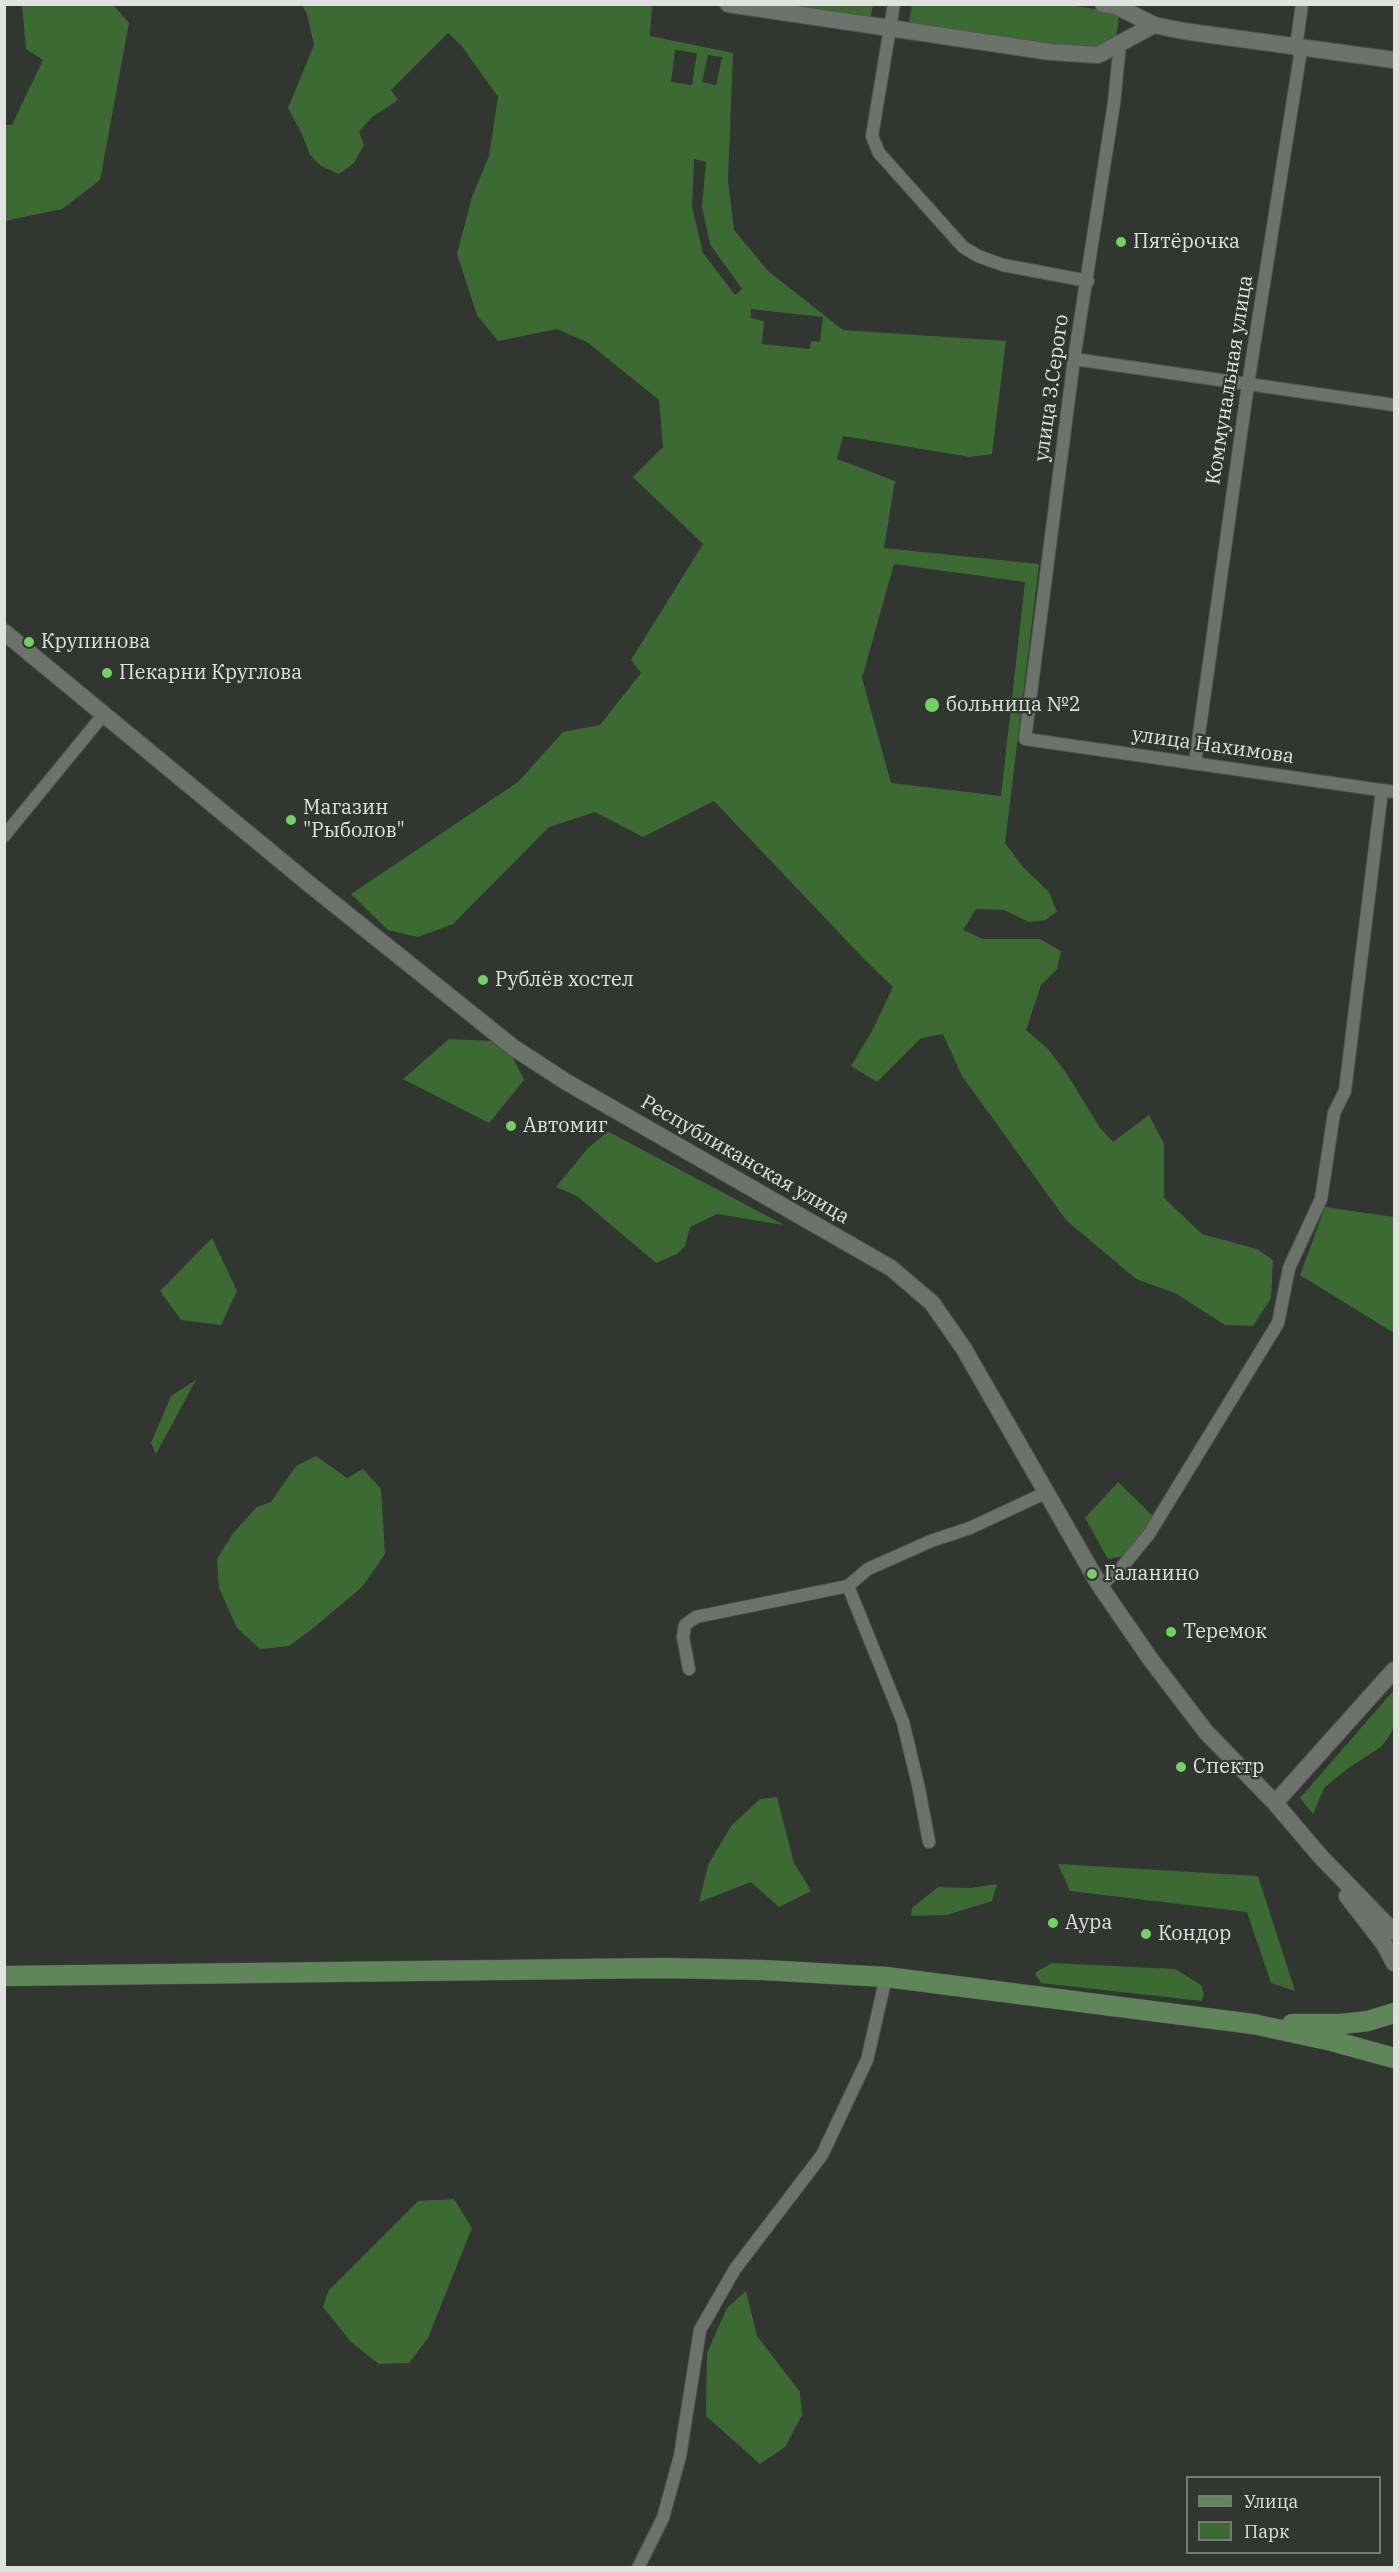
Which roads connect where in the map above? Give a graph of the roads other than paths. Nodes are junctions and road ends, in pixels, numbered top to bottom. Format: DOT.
graph roads {
  1 [pos="728,4"];
  2 [pos="894,4"];
  3 [pos="1103,4"];
  4 [pos="1302,4"];
  5 [pos="1130,9"];
  6 [pos="1154,25"];
  7 [pos="890,29"];
  8 [pos="1120,43"];
  9 [pos="1296,47"];
  10 [pos="1395,60"];
  11 [pos="1088,280"];
  12 [pos="1074,358"];
  13 [pos="1248,384"];
  14 [pos="1395,405"];
  15 [pos="4,632"];
  16 [pos="104,714"];
  17 [pos="1025,739"];
  18 [pos="1195,763"];
  19 [pos="1388,791"];
  20 [pos="4,836"];
  21 [pos="1045,1493"];
  22 [pos="848,1586"];
  23 [pos="1100,1586"];
  24 [pos="689,1669"];
  25 [pos="1395,1670"];
  26 [pos="1275,1803"];
  27 [pos="929,1842"];
  28 [pos="1321,1857"];
  29 [pos="1395,1932"];
  30 [pos="1395,1963"];
  31 [pos="4,1976"];
  32 [pos="886,1977"];
  33 [pos="1393,2012"];
  34 [pos="1254,2024"];
  35 [pos="1332,2041"];
  36 [pos="1395,2046"];
  37 [pos="1395,2058"];
  38 [pos="638,2568"];
  1 -- 7 [label="street"];
  2 -- 7 [label="street"];
  3 -- 5 [label="street"];
  4 -- 9 [label="street, Коммунальная улица"];
  5 -- 6 [label="street"];
  6 -- 8 [label="street"];
  6 -- 9 [label="street"];
  7 -- 8 [label="street"];
  7 -- 11 [label="street"];
  8 -- 11 [label="street, улица З.Серого"];
  9 -- 10 [label="street"];
  9 -- 13 [label="street, Коммунальная улица"];
  11 -- 12 [label="street, улица З.Серого"];
  12 -- 13 [label="street"];
  12 -- 17 [label="street, улица З.Серого"];
  13 -- 14 [label="street"];
  13 -- 18 [label="street, Коммунальная улица"];
  15 -- 16 [label="street, Республиканская улица"];
  16 -- 20 [label="street"];
  16 -- 21 [label="street, Республиканская улица"];
  17 -- 18 [label="street, улица Нахимова"];
  18 -- 19 [label="street, улица Нахимова"];
  19 -- 23 [label="street"];
  21 -- 22 [label="street"];
  21 -- 23 [label="street, Республиканская улица"];
  22 -- 24 [label="street"];
  22 -- 27 [label="street"];
  23 -- 26 [label="street, Республиканская улица"];
  25 -- 26 [label="street"];
  26 -- 28 [label="street, Республиканская улица"];
  28 -- 29 [label="street"];
  28 -- 30 [label="street"];
  31 -- 32 [label="main road"];
  32 -- 34 [label="main road"];
  32 -- 38 [label="street"];
  33 -- 34 [label="main road"];
  34 -- 35 [label="main road"];
  35 -- 36 [label="main road"];
  35 -- 37 [label="main road"];
}
